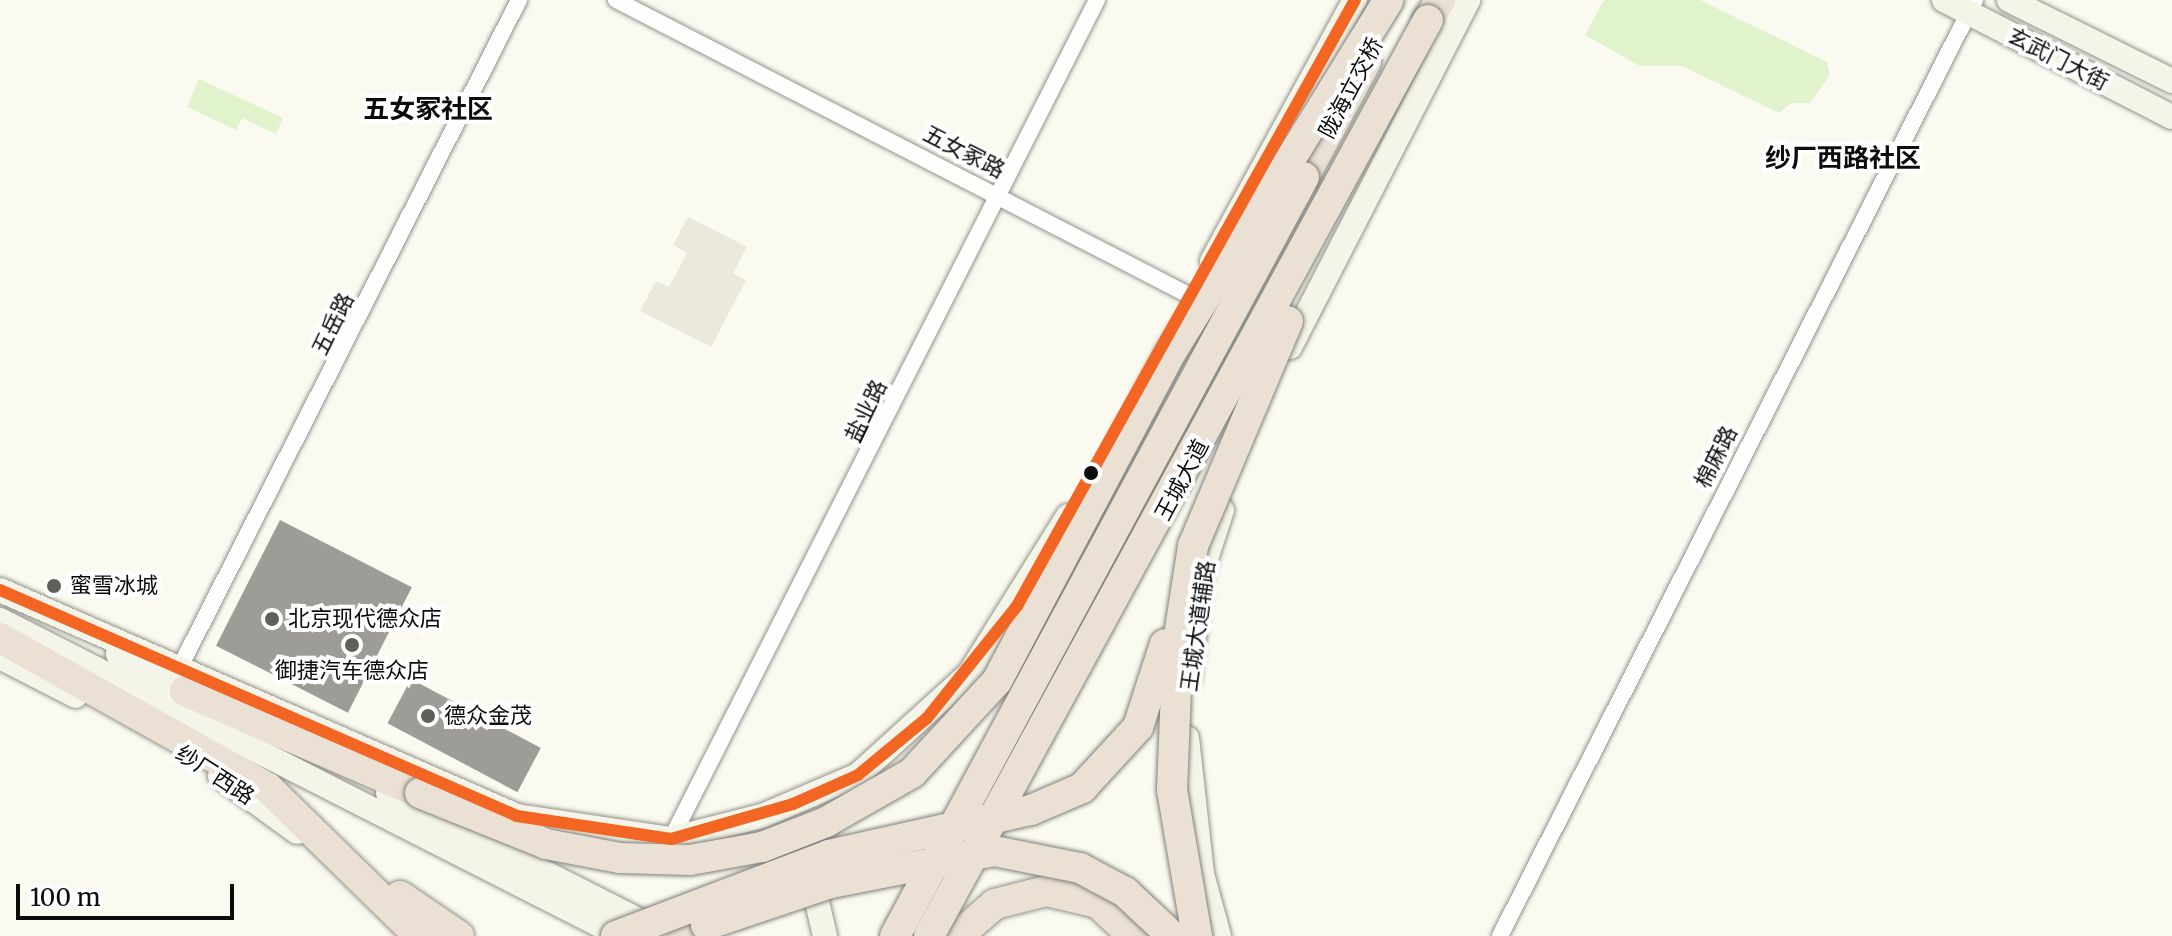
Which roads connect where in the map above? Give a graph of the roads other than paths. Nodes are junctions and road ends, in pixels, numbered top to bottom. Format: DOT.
graph roads {
  1 [pos="519,0"];
  2 [pos="616,0"];
  3 [pos="1097,0"];
  4 [pos="1355,0"];
  5 [pos="1372,0"];
  6 [pos="1389,0"];
  7 [pos="1399,0"];
  8 [pos="1458,0"];
  9 [pos="1468,0"];
  10 [pos="1944,0"];
  11 [pos="2009,0"];
  12 [pos="1972,6"];
  13 [pos="1438,7"];
  14 [pos="2172,81"];
  15 [pos="2172,117"];
  16 [pos="1304,177"];
  17 [pos="998,194"];
  18 [pos="1192,297"];
  19 [pos="1290,347"];
  20 [pos="1193,546"];
  21 [pos="5,593"];
  22 [pos="0,620"];
  23 [pos="0,638"];
  24 [pos="0,657"];
  25 [pos="183,678"];
  26 [pos="786,807"];
  27 [pos="303,816"];
  28 [pos="671,839"];
  29 [pos="915,897"];
  30 [pos="1212,935"];
  31 [pos="399,936"];
  32 [pos="419,936"];
  33 [pos="459,936"];
  34 [pos="619,936"];
  35 [pos="669,936"];
  36 [pos="681,936"];
  37 [pos="808,936"];
  38 [pos="825,936"];
  39 [pos="887,936"];
  40 [pos="895,936"];
  41 [pos="929,936"];
  42 [pos="958,936"];
  43 [pos="1133,936"];
  44 [pos="1172,936"];
  45 [pos="1500,936"];
  1 -- 25 [label="street, 五岳路"];
  2 -- 17 [label="street, 五女冢路"];
  3 -- 17 [label="street, 盐业路"];
  4 -- 18 [label="main road"];
  5 -- 18 [label="main road"];
  6 -- 25 [label="highway, bridge"];
  7 -- 16 [label="highway, 陇海立交桥"];
  8 -- 19 [label="main road"];
  9 -- 19 [label="main road, 王城大道辅路"];
  10 -- 12 [label="main road, 玄武门大街"];
  11 -- 14 [label="main road, 玄武门大街"];
  12 -- 15 [label="main road, 玄武门大街"];
  12 -- 45 [label="street, 棉麻路"];
  13 -- 20 [label="highway, bridge"];
  13 -- 41 [label="highway, 王城大道, bridge"];
  16 -- 29 [label="highway, 王城大道, bridge"];
  17 -- 18 [label="street, 五女冢路"];
  17 -- 28 [label="street, 盐业路"];
  18 -- 19 [label="street, 五女冢路"];
  18 -- 26 [label="main road"];
  19 -- 30 [label="main road, 王城大道辅路"];
  20 -- 30 [label="highway, bridge"];
  20 -- 34 [label="highway, bridge"];
  21 -- 25 [label="main road"];
  22 -- 34 [label="main road"];
  23 -- 27 [label="highway"];
  24 -- 31 [label="main road, 纱厂西路"];
  25 -- 28 [label="main road"];
  25 -- 35 [label="main road"];
  26 -- 28 [label="main road"];
  26 -- 37 [label="main road"];
  26 -- 38 [label="main road"];
  27 -- 32 [label="highway"];
  27 -- 33 [label="highway"];
  29 -- 39 [label="highway, bridge"];
  29 -- 40 [label="highway, 王城大道, bridge"];
  36 -- 44 [label="highway, bridge"];
  42 -- 43 [label="highway"];
}
